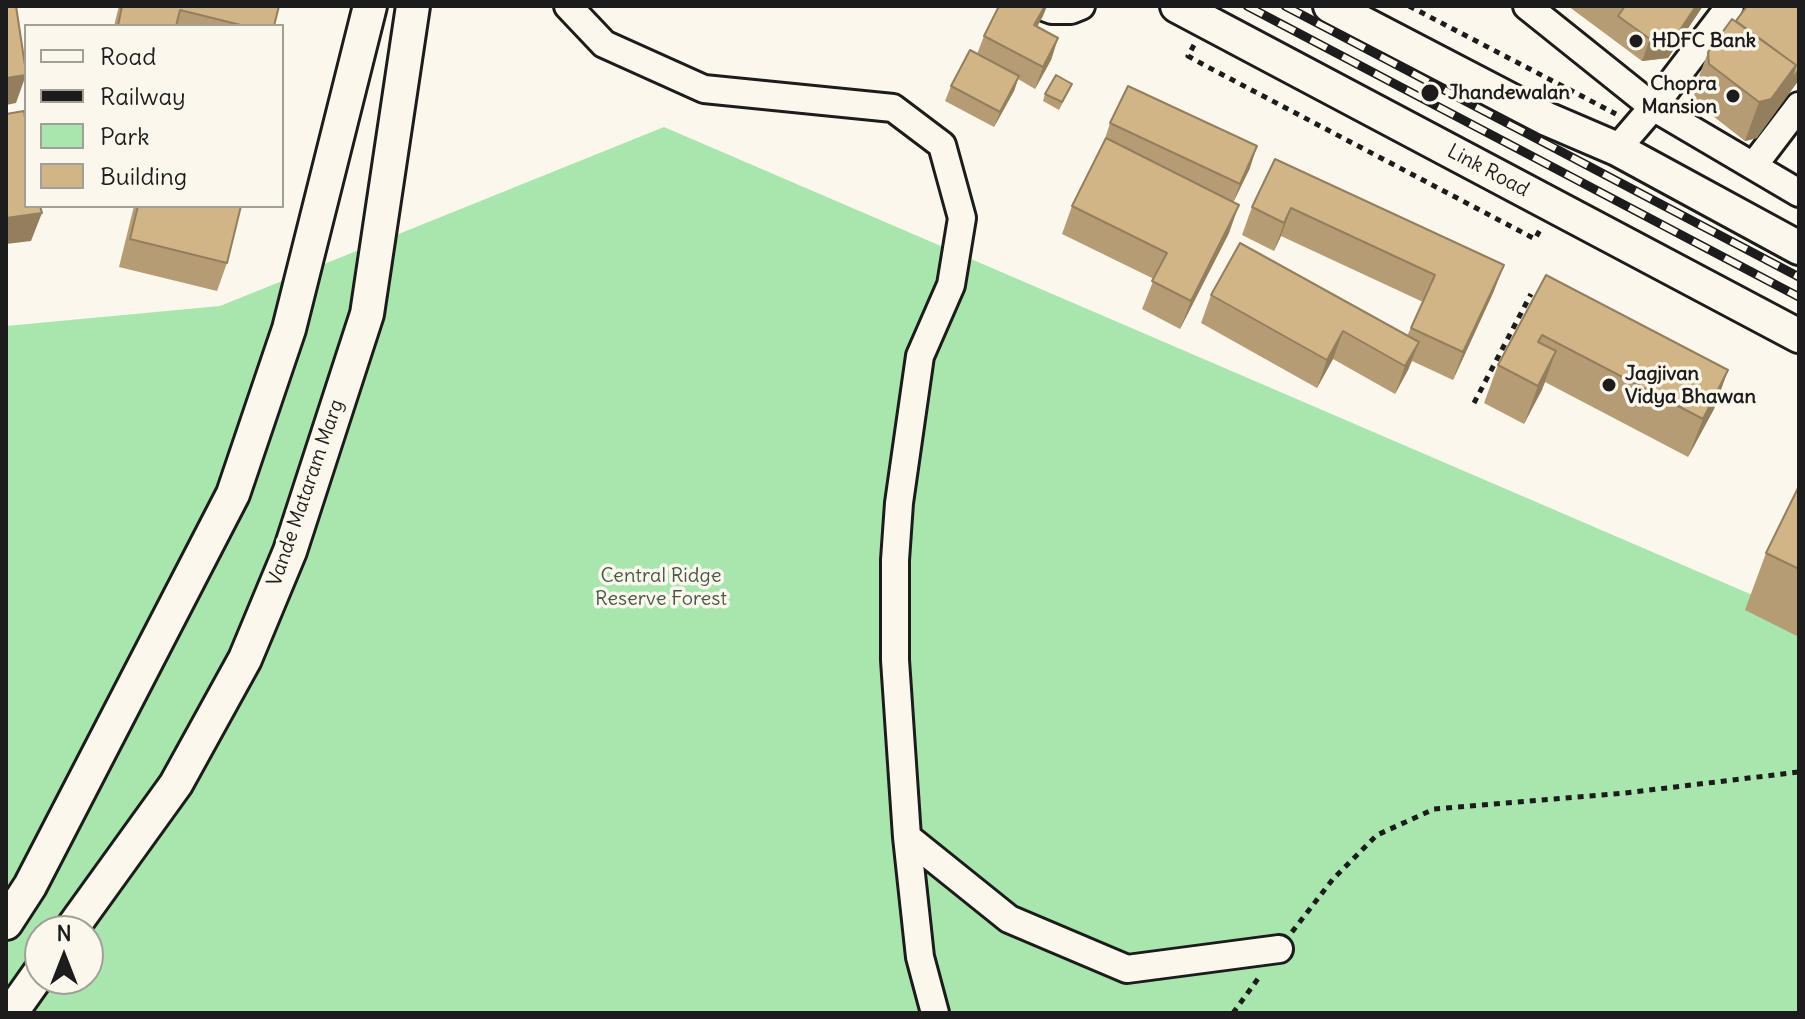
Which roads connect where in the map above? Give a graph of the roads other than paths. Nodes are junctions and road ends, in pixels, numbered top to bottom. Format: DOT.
graph roads {
  1 [pos="370,6"];
  2 [pos="413,6"];
  3 [pos="568,6"];
  4 [pos="1041,6"];
  5 [pos="1081,6"];
  6 [pos="1177,6"];
  7 [pos="1330,6"];
  8 [pos="1527,6"];
  9 [pos="1730,6"];
  10 [pos="1799,106"];
  11 [pos="1653,107"];
  12 [pos="1617,149"];
  13 [pos="1754,165"];
  14 [pos="1799,193"];
  15 [pos="1799,248"];
  16 [pos="1799,336"];
  17 [pos="907,837"];
  18 [pos="82,915"];
  19 [pos="6,923"];
  20 [pos="1279,949"];
  21 [pos="24,995"];
  22 [pos="11,1013"];
  23 [pos="935,1013"];
  1 -- 19 [label="main road"];
  2 -- 18 [label="main road, Vande Mataram Marg"];
  3 -- 17 [label="street"];
  4 -- 5 [label="street"];
  6 -- 16 [label="main road, Link Road"];
  7 -- 12 [label="main road"];
  8 -- 11 [label="street"];
  9 -- 11 [label="street"];
  10 -- 13 [label="street"];
  11 -- 12 [label="street"];
  11 -- 13 [label="street"];
  12 -- 15 [label="main road"];
  13 -- 14 [label="street"];
  17 -- 20 [label="street"];
  17 -- 23 [label="street"];
  21 -- 22 [label="main road"];
}
